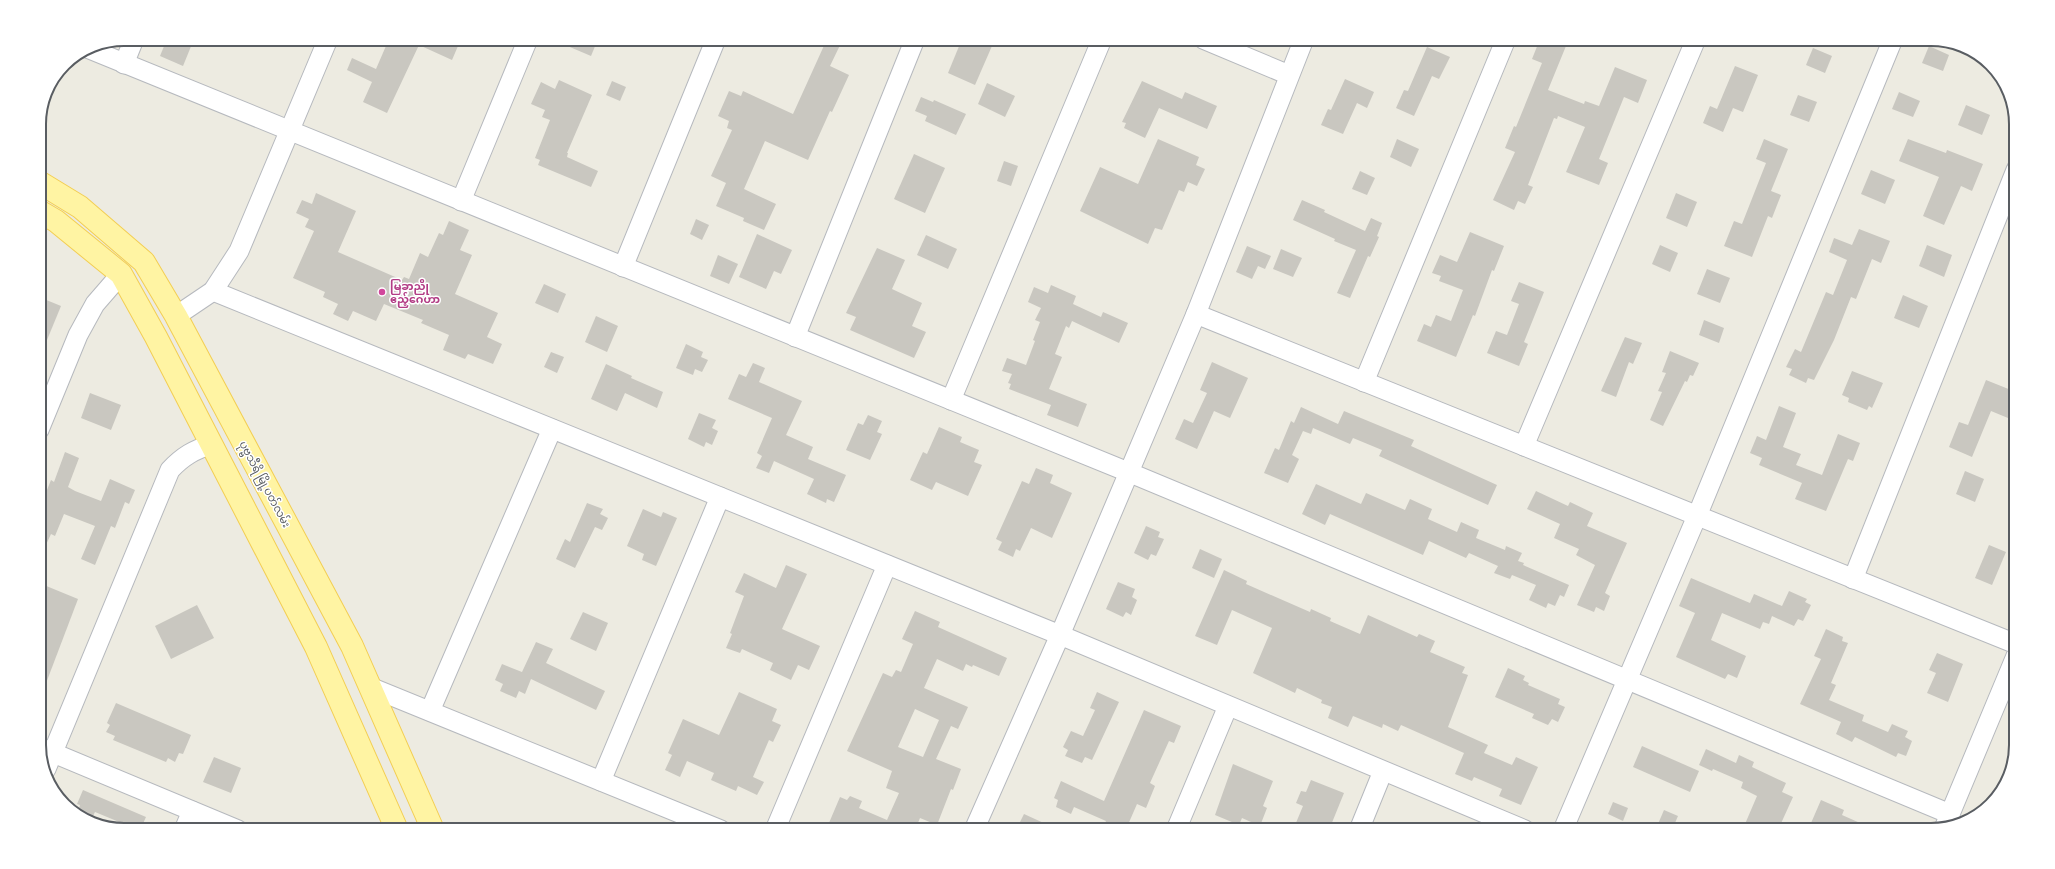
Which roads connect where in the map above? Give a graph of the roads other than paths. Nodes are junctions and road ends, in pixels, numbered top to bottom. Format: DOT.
graph roads {
  1 [pos="131,46"];
  2 [pos="325,46"];
  3 [pos="525,46"];
  4 [pos="713,46"];
  5 [pos="912,46"];
  6 [pos="1099,46"];
  7 [pos="1220,46"];
  8 [pos="1301,46"];
  9 [pos="1503,46"];
  10 [pos="1693,46"];
  11 [pos="1890,46"];
  12 [pos="95,52"];
  13 [pos="124,64"];
  14 [pos="1289,75"];
  15 [pos="290,131"];
  16 [pos="46,186"];
  17 [pos="2009,188"];
  18 [pos="461,201"];
  19 [pos="46,216"];
  20 [pos="623,267"];
  21 [pos="121,274"];
  22 [pos="213,291"];
  23 [pos="1196,314"];
  24 [pos="176,316"];
  25 [pos="795,337"];
  26 [pos="1364,382"];
  27 [pos="951,400"];
  28 [pos="46,413"];
  29 [pos="552,429"];
  30 [pos="212,444"];
  31 [pos="1524,446"];
  32 [pos="1128,472"];
  33 [pos="720,497"];
  34 [pos="1697,516"];
  35 [pos="886,565"];
  36 [pos="1853,579"];
  37 [pos="1060,635"];
  38 [pos="2009,641"];
  39 [pos="352,646"];
  40 [pos="322,662"];
  41 [pos="2009,673"];
  42 [pos="1627,680"];
  43 [pos="370,687"];
  44 [pos="1228,706"];
  45 [pos="430,711"];
  46 [pos="46,755"];
  47 [pos="46,756"];
  48 [pos="1383,771"];
  49 [pos="601,781"];
  50 [pos="192,811"];
  51 [pos="1948,820"];
  52 [pos="187,823"];
  53 [pos="221,823"];
  54 [pos="394,823"];
  55 [pos="430,823"];
  56 [pos="704,823"];
  57 [pos="779,823"];
  58 [pos="977,823"];
  59 [pos="1179,823"];
  60 [pos="1362,823"];
  61 [pos="1508,823"];
  62 [pos="1566,823"];
  1 -- 13 [label="street"];
  2 -- 15 [label="street"];
  3 -- 18 [label="street"];
  4 -- 20 [label="street"];
  5 -- 25 [label="street"];
  6 -- 27 [label="street"];
  7 -- 14 [label="street"];
  8 -- 14 [label="street"];
  9 -- 26 [label="street"];
  10 -- 31 [label="street"];
  11 -- 34 [label="street"];
  12 -- 13 [label="street"];
  13 -- 15 [label="street"];
  14 -- 23 [label="street"];
  15 -- 18 [label="street"];
  15 -- 22 [label="street"];
  16 -- 24 [label="main road, ပုဗ္ဗသီရိ မြို့ပတ်လမ်း"];
  17 -- 36 [label="street"];
  18 -- 20 [label="street"];
  19 -- 21 [label="main road"];
  20 -- 25 [label="street"];
  21 -- 28 [label="street"];
  21 -- 30 [label="main road"];
  22 -- 24 [label="street"];
  22 -- 29 [label="street"];
  23 -- 26 [label="street"];
  23 -- 32 [label="street"];
  24 -- 39 [label="main road, ပုဗ္ဗသီရိ မြို့ပတ်လမ်း"];
  25 -- 27 [label="street"];
  26 -- 31 [label="street"];
  27 -- 32 [label="street"];
  29 -- 33 [label="street"];
  29 -- 45 [label="street"];
  30 -- 40 [label="main road"];
  30 -- 46 [label="street"];
  31 -- 34 [label="street"];
  32 -- 37 [label="street"];
  32 -- 42 [label="street"];
  33 -- 35 [label="street"];
  33 -- 49 [label="street"];
  34 -- 36 [label="street"];
  34 -- 42 [label="street"];
  35 -- 37 [label="street"];
  35 -- 57 [label="street"];
  36 -- 38 [label="street"];
  37 -- 44 [label="street"];
  37 -- 58 [label="street"];
  39 -- 40 [label="main road"];
  39 -- 43 [label="main road, ပုဗ္ဗသီရိ မြို့ပတ်လမ်း"];
  40 -- 54 [label="main road"];
  41 -- 51 [label="street"];
  42 -- 51 [label="street"];
  42 -- 62 [label="street"];
  43 -- 45 [label="street"];
  43 -- 55 [label="main road, ပုဗ္ဗသီရိ မြို့ပတ်လမ်း"];
  44 -- 48 [label="street"];
  44 -- 59 [label="street"];
  45 -- 49 [label="street"];
  47 -- 50 [label="street"];
  48 -- 60 [label="street"];
  48 -- 61 [label="street"];
  49 -- 56 [label="street"];
  50 -- 52 [label="street"];
  50 -- 53 [label="street"];
}
